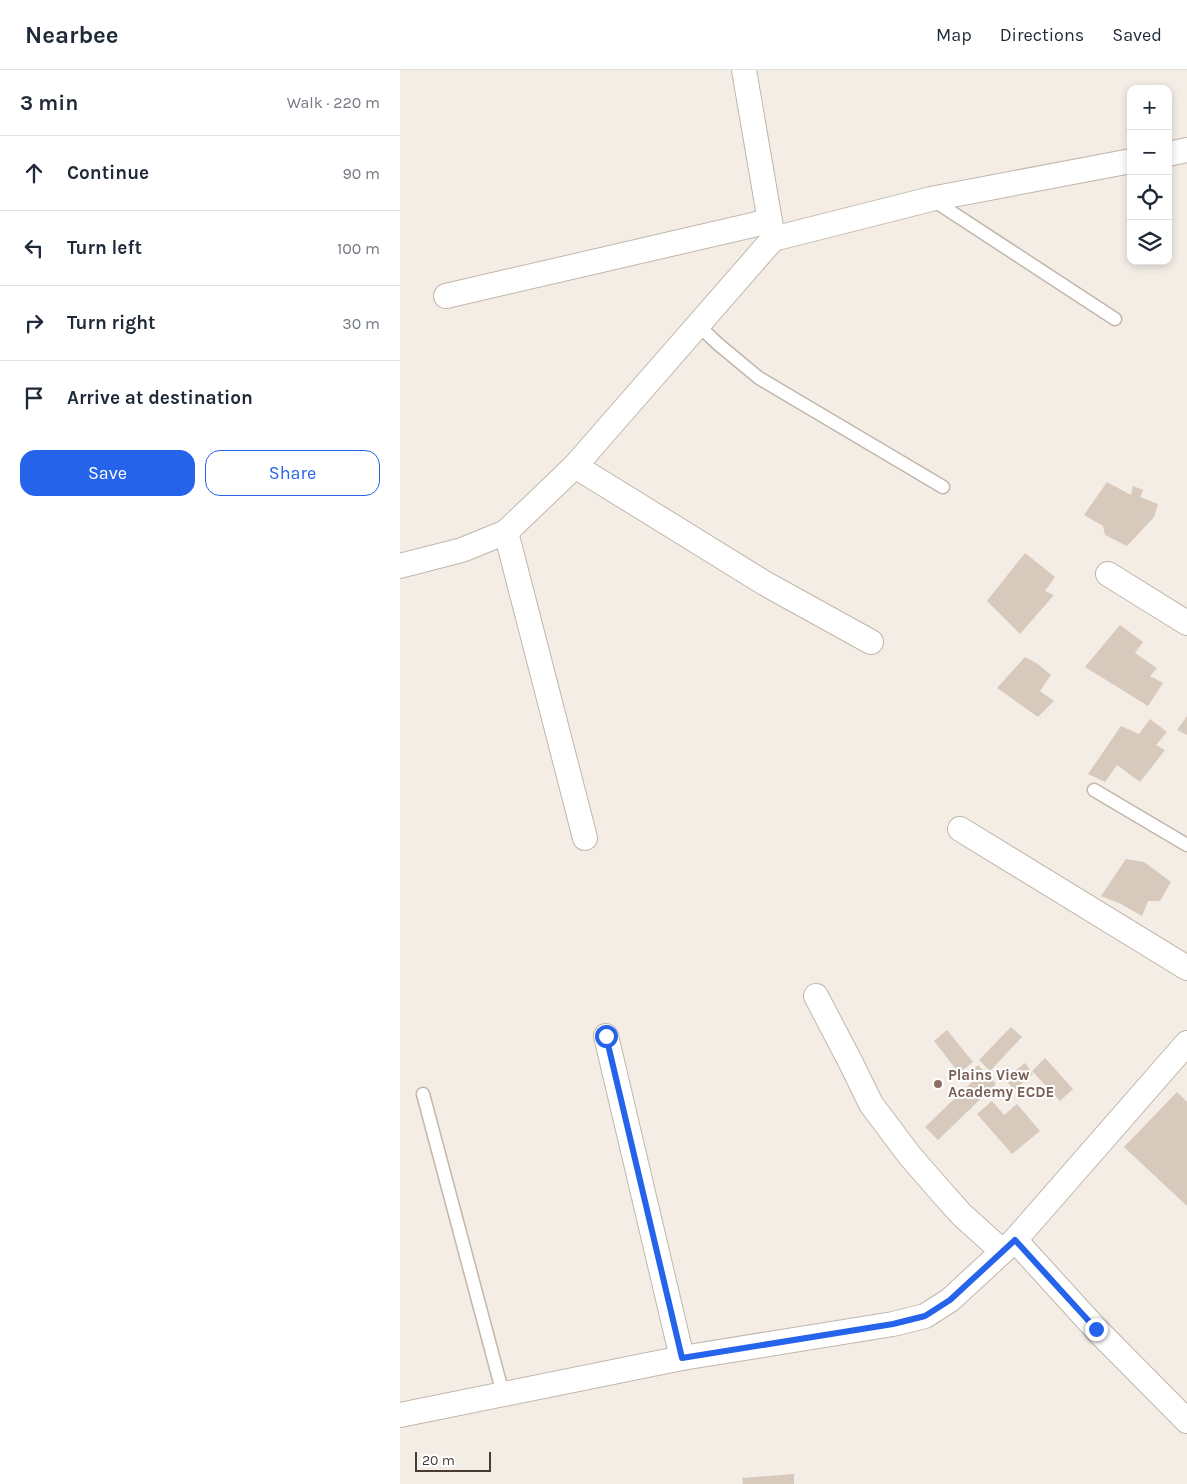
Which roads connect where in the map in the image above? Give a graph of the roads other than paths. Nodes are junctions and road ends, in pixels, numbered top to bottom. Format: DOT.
graph roads {
  1 [pos="744,70"];
  2 [pos="1187,150"];
  3 [pos="1172,153"];
  4 [pos="1127,162"];
  5 [pos="931,198"];
  6 [pos="772,230"];
  7 [pos="446,296"];
  8 [pos="1115,319"];
  9 [pos="698,325"];
  10 [pos="575,466"];
  11 [pos="943,488"];
  12 [pos="506,532"];
  13 [pos="400,566"];
  14 [pos="1108,574"];
  15 [pos="1187,623"];
  16 [pos="870,642"];
  17 [pos="1094,790"];
  18 [pos="960,829"];
  19 [pos="585,838"];
  20 [pos="1187,845"];
  21 [pos="1187,968"];
  22 [pos="816,996"];
  23 [pos="606,1036"];
  24 [pos="1187,1043"];
  25 [pos="423,1094"];
  26 [pos="1009,1246"];
  27 [pos="682,1358"];
  28 [pos="503,1394"];
  29 [pos="400,1415"];
  30 [pos="1187,1421"];
  1 -- 6 [label="street"];
  2 -- 3 [label="street"];
  4 -- 5 [label="street"];
  5 -- 6 [label="street"];
  5 -- 8 [label="lane"];
  6 -- 7 [label="street"];
  6 -- 9 [label="street"];
  9 -- 10 [label="street"];
  9 -- 11 [label="lane"];
  10 -- 12 [label="street"];
  10 -- 16 [label="street"];
  12 -- 13 [label="street"];
  12 -- 19 [label="street"];
  14 -- 15 [label="street"];
  17 -- 20 [label="lane"];
  18 -- 21 [label="street"];
  22 -- 26 [label="street"];
  23 -- 27 [label="street"];
  24 -- 26 [label="street"];
  25 -- 28 [label="lane"];
  26 -- 27 [label="street"];
  26 -- 30 [label="street"];
  27 -- 28 [label="street"];
  28 -- 29 [label="street"];
}
